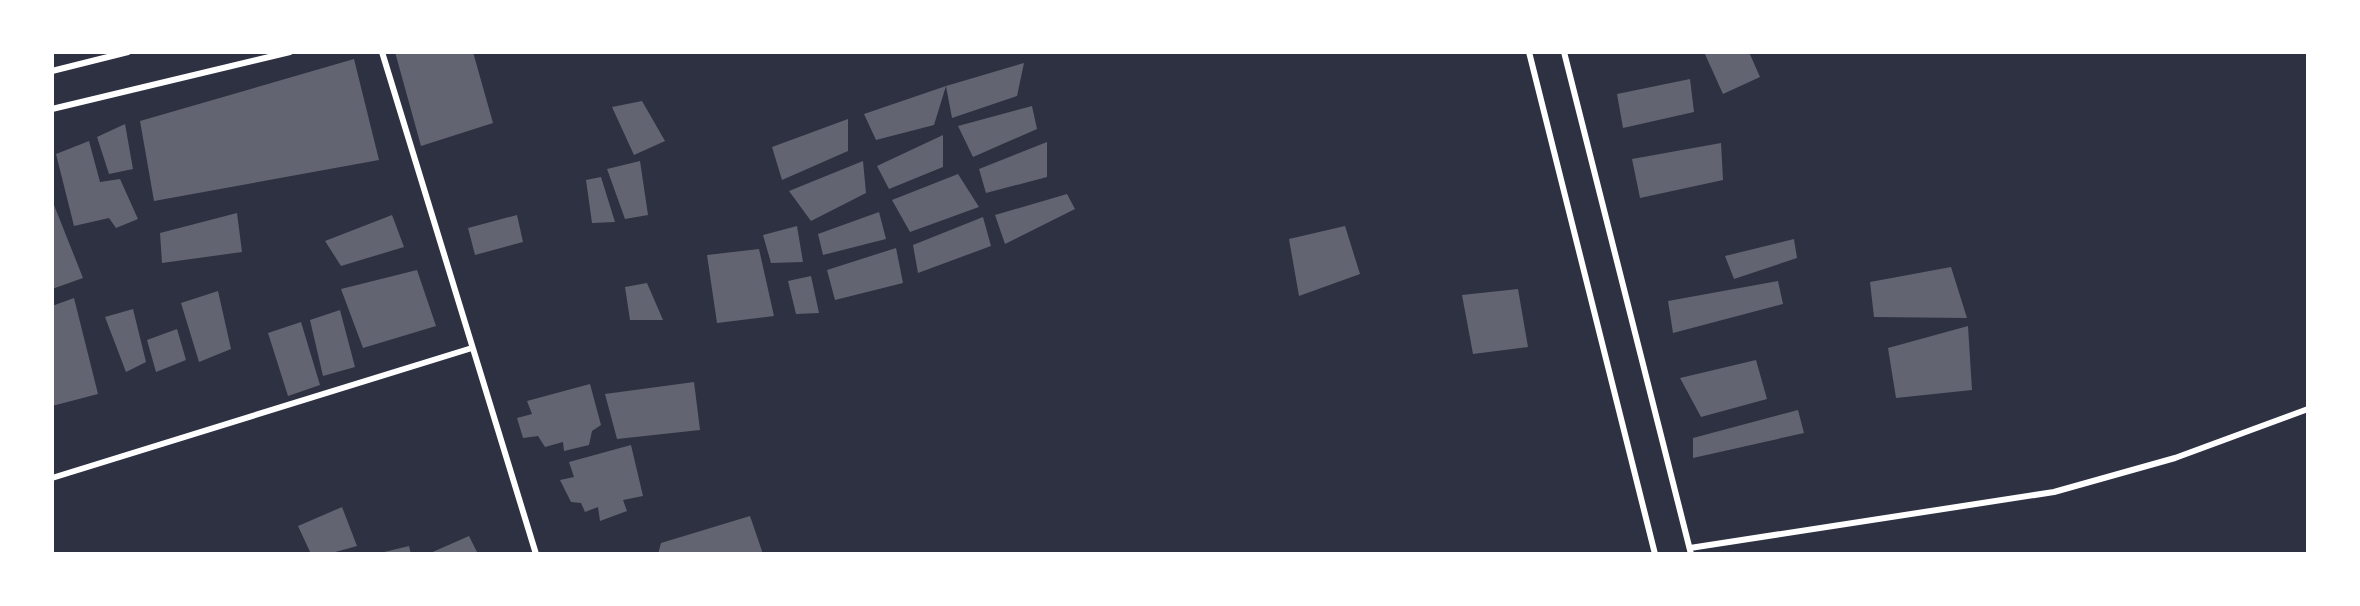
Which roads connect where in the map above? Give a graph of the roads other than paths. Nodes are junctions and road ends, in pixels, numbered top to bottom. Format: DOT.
graph roads {
  1 [pos="128,52"];
  2 [pos="290,52"];
  3 [pos="382,52"];
  4 [pos="1529,52"];
  5 [pos="1564,52"];
  6 [pos="52,71"];
  7 [pos="52,110"];
  8 [pos="472,348"];
  9 [pos="2307,409"];
  10 [pos="52,478"];
  11 [pos="1691,551"];
  12 [pos="536,554"];
  13 [pos="1655,554"];
  1 -- 6 [label="street"];
  2 -- 7 [label="street"];
  3 -- 8 [label="street"];
  4 -- 13 [label="street"];
  5 -- 11 [label="street"];
  8 -- 10 [label="street"];
  8 -- 12 [label="street"];
  9 -- 11 [label="street"];
}
